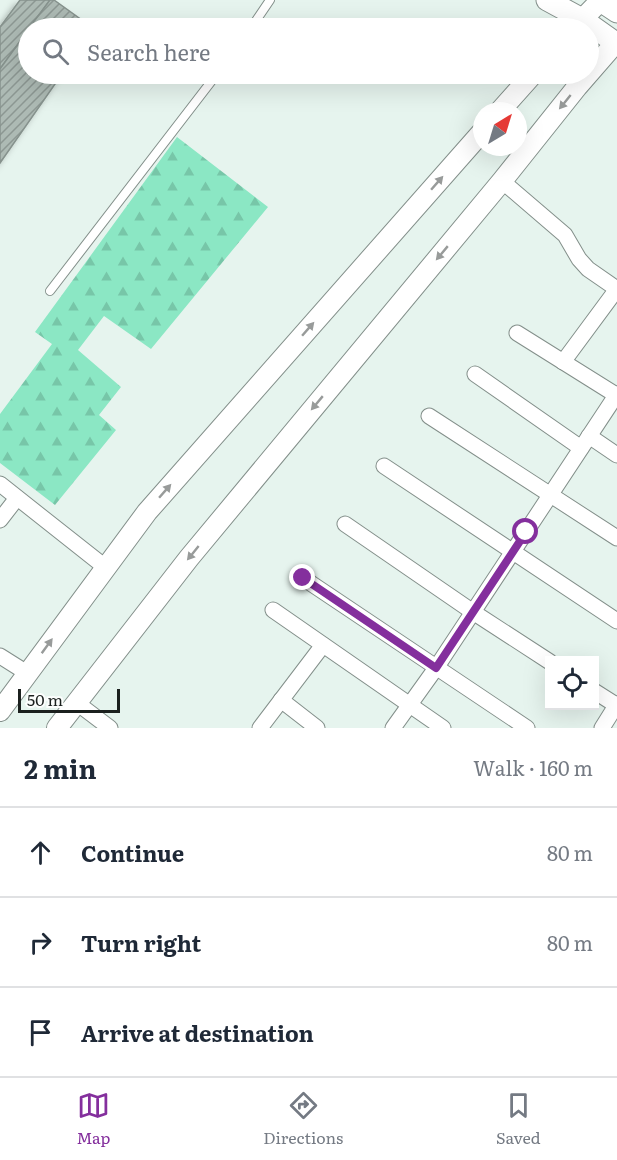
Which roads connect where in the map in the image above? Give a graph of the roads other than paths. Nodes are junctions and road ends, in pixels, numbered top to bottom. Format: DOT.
graph roads {
  1 [pos="270,0"];
  2 [pos="547,0"];
  3 [pos="600,0"];
  4 [pos="617,12"];
  5 [pos="258,18"];
  6 [pos="570,18"];
  7 [pos="584,18"];
  8 [pos="599,34"];
  9 [pos="616,43"];
  10 [pos="599,62"];
  11 [pos="209,84"];
  12 [pos="524,84"];
  13 [pos="580,84"];
  14 [pos="508,102"];
  15 [pos="473,142"];
  16 [pos="502,181"];
  17 [pos="617,289"];
  18 [pos="50,291"];
  19 [pos="517,333"];
  20 [pos="563,362"];
  21 [pos="476,374"];
  22 [pos="616,395"];
  23 [pos="429,416"];
  24 [pos="585,442"];
  25 [pos="617,454"];
  26 [pos="384,466"];
  27 [pos="0,484"];
  28 [pos="551,494"];
  29 [pos="17,498"];
  30 [pos="0,520"];
  31 [pos="345,524"];
  32 [pos="617,538"];
  33 [pos="513,550"];
  34 [pos="105,567"];
  35 [pos="303,578"];
  36 [pos="273,610"];
  37 [pos="473,612"];
  38 [pos="617,621"];
  39 [pos="323,645"];
  40 [pos="0,656"];
  41 [pos="545,659"];
  42 [pos="436,668"];
  43 [pos="27,673"];
  44 [pos="599,694"];
  45 [pos="281,700"];
  46 [pos="77,703"];
  47 [pos="410,705"];
  48 [pos="617,705"];
  49 [pos="1,709"];
  50 [pos="57,728"];
  51 [pos="110,728"];
  52 [pos="260,728"];
  53 [pos="317,728"];
  54 [pos="393,728"];
  55 [pos="443,728"];
  56 [pos="527,728"];
  57 [pos="602,728"];
  1 -- 5 [label="lane"];
  2 -- 6 [label="main road"];
  3 -- 4 [label="main road"];
  3 -- 7 [label="street"];
  8 -- 9 [label="main road"];
  9 -- 10 [label="street, one-way"];
  11 -- 18 [label="lane"];
  12 -- 14 [label="street"];
  13 -- 16 [label="street, one-way"];
  34 -- 15 [label="street, one-way"];
  16 -- 17 [label="street"];
  16 -- 46 [label="street, one-way"];
  17 -- 20 [label="street"];
  19 -- 20 [label="street"];
  20 -- 22 [label="street"];
  21 -- 24 [label="street"];
  22 -- 24 [label="street"];
  23 -- 28 [label="street"];
  24 -- 25 [label="street"];
  24 -- 28 [label="street"];
  26 -- 33 [label="street"];
  27 -- 29 [label="street"];
  28 -- 32 [label="street"];
  28 -- 33 [label="street"];
  29 -- 30 [label="street"];
  29 -- 34 [label="street"];
  31 -- 37 [label="street"];
  33 -- 37 [label="street"];
  33 -- 38 [label="street"];
  43 -- 34 [label="street, one-way"];
  35 -- 42 [label="street"];
  36 -- 39 [label="street"];
  37 -- 41 [label="street"];
  37 -- 42 [label="street"];
  39 -- 45 [label="street"];
  39 -- 47 [label="street"];
  40 -- 43 [label="street"];
  42 -- 47 [label="street"];
  42 -- 56 [label="street"];
  43 -- 49 [label="street"];
  44 -- 48 [label="street"];
  45 -- 52 [label="street"];
  45 -- 53 [label="street"];
  46 -- 50 [label="street"];
  46 -- 51 [label="street"];
  47 -- 54 [label="street"];
  47 -- 55 [label="street"];
  48 -- 57 [label="street"];
}
